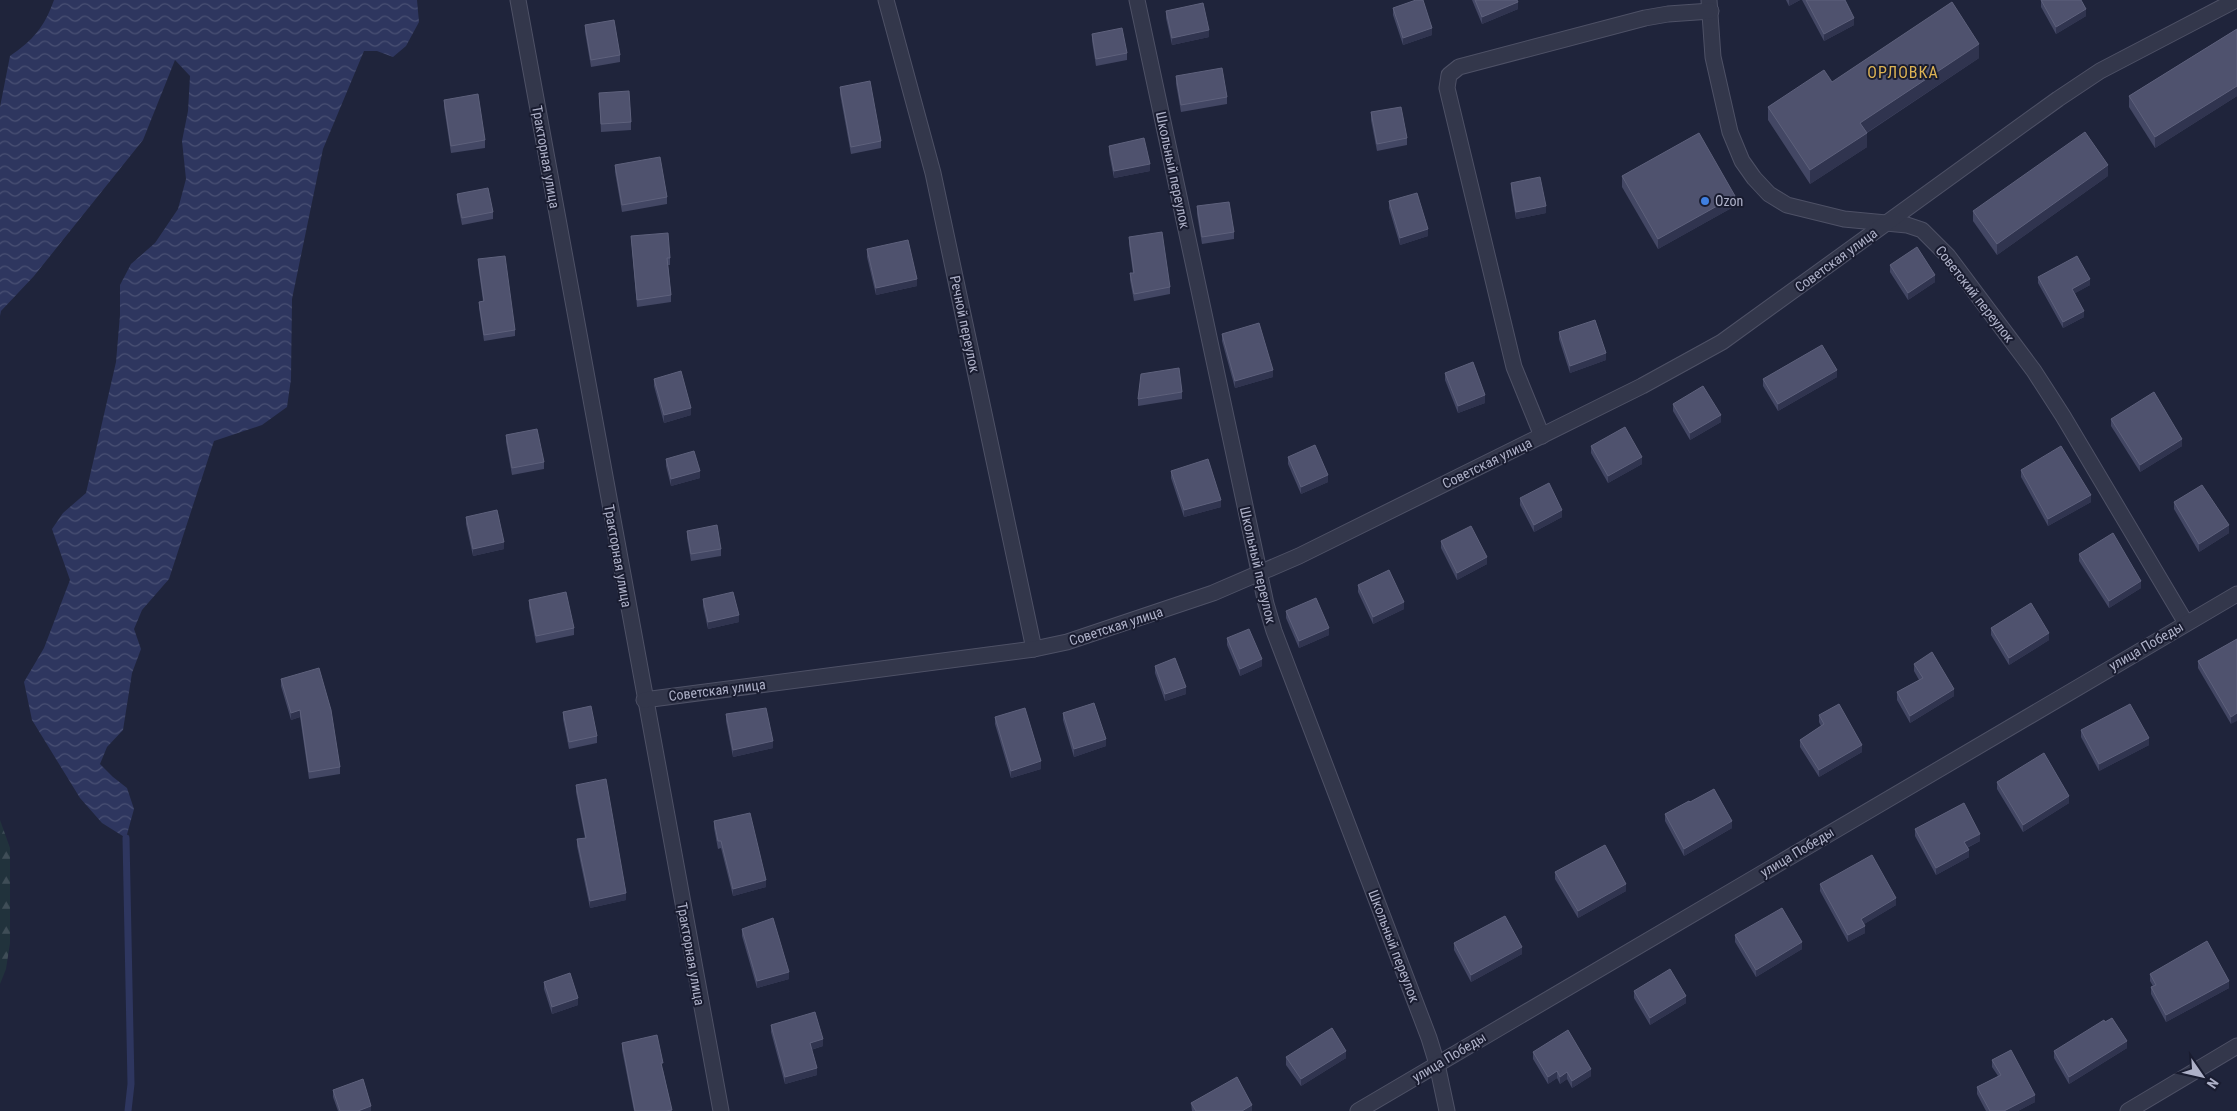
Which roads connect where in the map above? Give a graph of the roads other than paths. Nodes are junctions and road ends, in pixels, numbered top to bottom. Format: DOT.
graph roads {
  1 [pos="518,0"];
  2 [pos="886,0"];
  3 [pos="1137,0"];
  4 [pos="2236,0"];
  5 [pos="1710,6"];
  6 [pos="1887,224"];
  7 [pos="1542,436"];
  8 [pos="1259,574"];
  9 [pos="2237,594"];
  10 [pos="2186,623"];
  11 [pos="1034,649"];
  12 [pos="644,700"];
  13 [pos="2237,1046"];
  14 [pos="1437,1064"];
  15 [pos="721,1111"];
  16 [pos="1358,1111"];
  17 [pos="1447,1111"];
  18 [pos="2128,1111"];
  1 -- 12 [label="street, Тракторная улица"];
  2 -- 11 [label="street, Речной переулок"];
  3 -- 8 [label="street, Школьный переулок"];
  4 -- 6 [label="street, Советская улица"];
  5 -- 6 [label="street, Советский переулок"];
  5 -- 7 [label="street"];
  6 -- 7 [label="street, Советская улица"];
  6 -- 10 [label="street, Советский переулок"];
  7 -- 8 [label="street, Советская улица"];
  8 -- 11 [label="street, Советская улица"];
  8 -- 14 [label="street, Школьный переулок"];
  9 -- 10 [label="street, улица Победы"];
  10 -- 14 [label="street, улица Победы"];
  11 -- 12 [label="street, Советская улица"];
  12 -- 15 [label="street, Тракторная улица"];
  13 -- 18 [label="street"];
  14 -- 16 [label="street, улица Победы"];
  14 -- 17 [label="street, Школьный переулок"];
}
